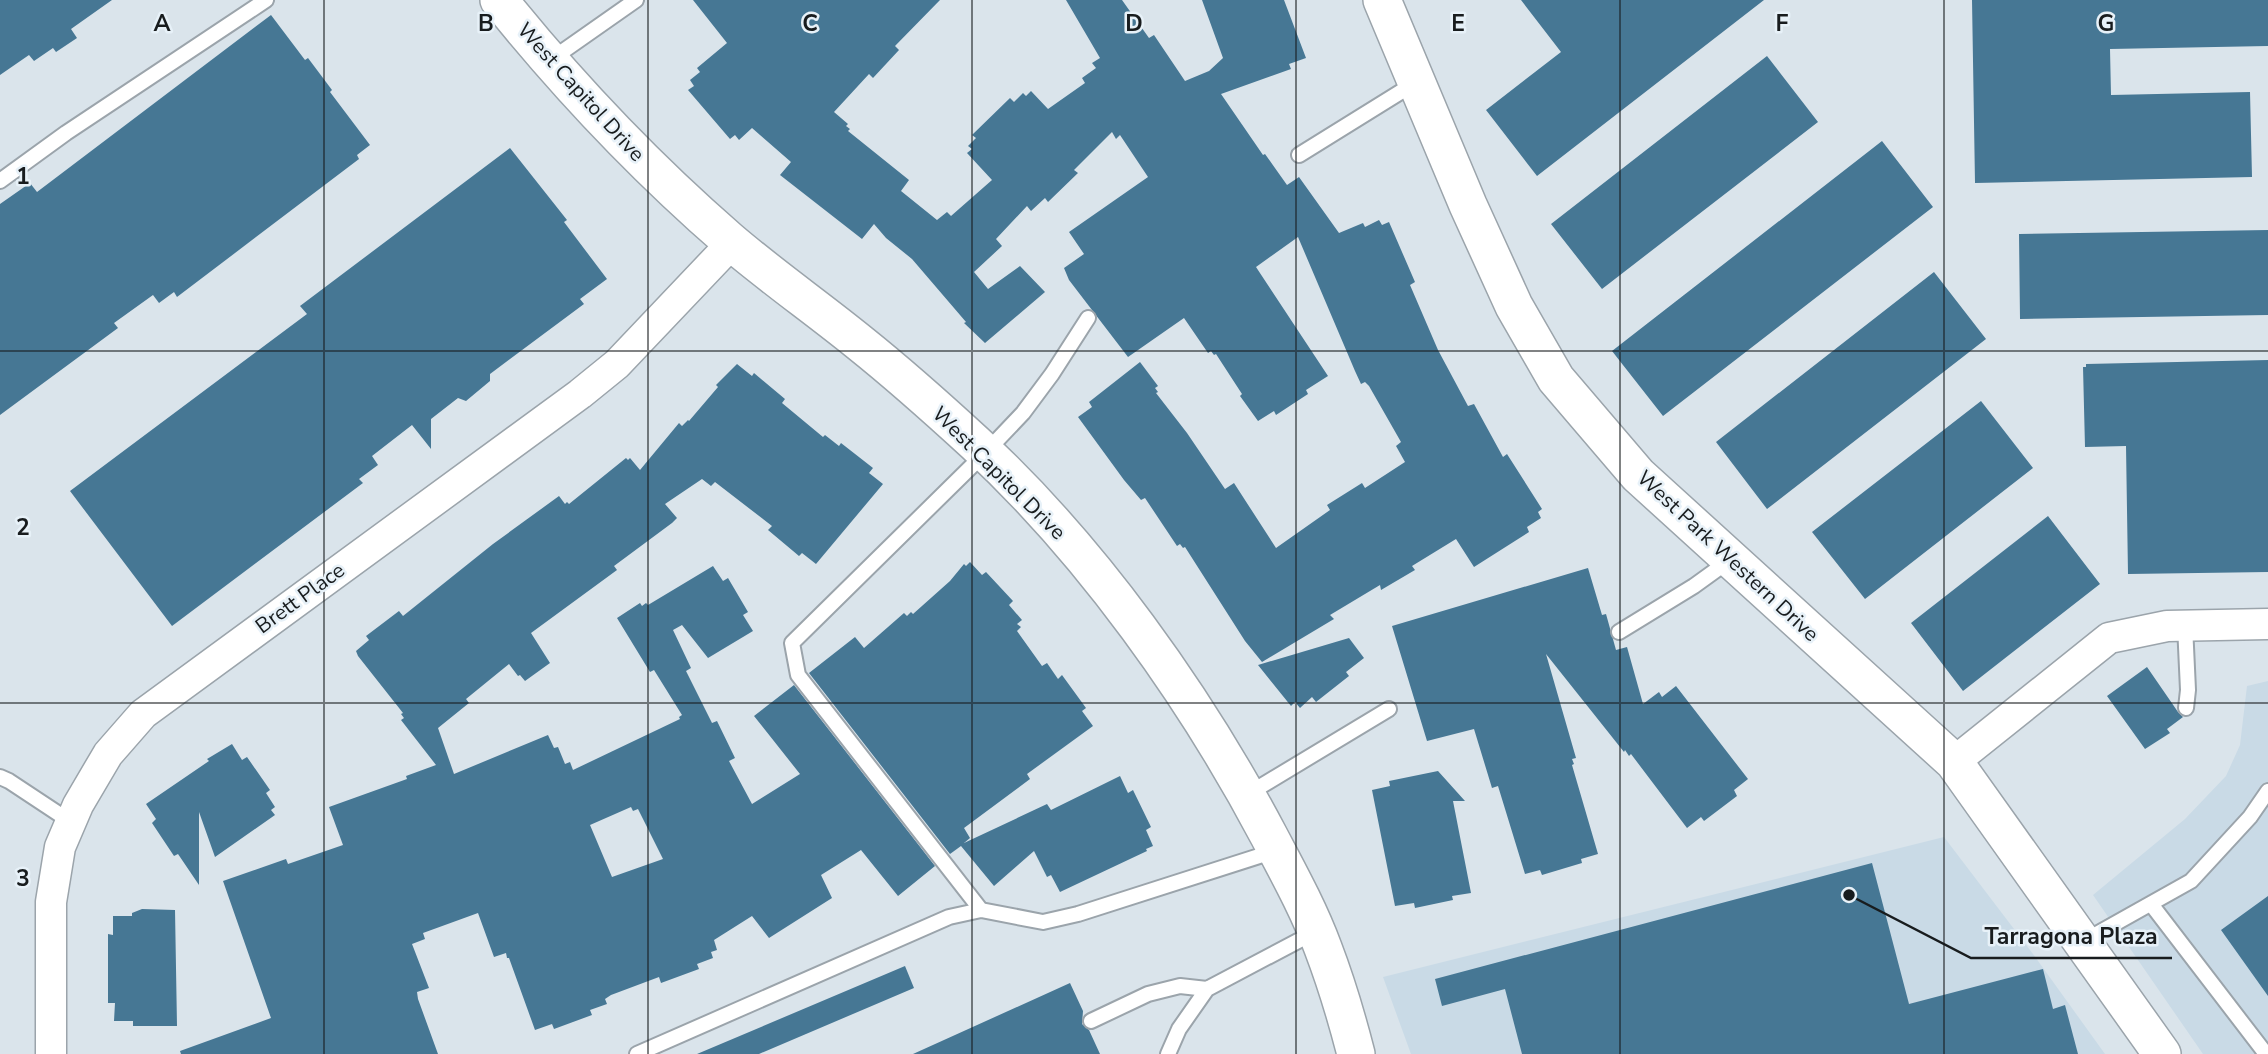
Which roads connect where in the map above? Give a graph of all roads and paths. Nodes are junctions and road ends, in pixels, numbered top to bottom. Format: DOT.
graph roads {
  1 [pos="266,0"];
  2 [pos="499,0"];
  3 [pos="636,0"];
  4 [pos="1382,0"];
  5 [pos="548,61"];
  6 [pos="1417,83"];
  7 [pos="1299,155"];
  8 [pos="0,181"];
  9 [pos="732,243"];
  10 [pos="1088,318"];
  11 [pos="985,453"];
  12 [pos="1731,559"];
  13 [pos="2268,624"];
  14 [pos="2185,625"];
  15 [pos="1619,632"];
  16 [pos="2186,708"];
  17 [pos="1389,709"];
  18 [pos="1954,762"];
  19 [pos="0,777"];
  20 [pos="2268,791"];
  21 [pos="1247,795"];
  22 [pos="71,822"];
  23 [pos="1277,850"];
  24 [pos="2151,904"];
  25 [pos="981,910"];
  26 [pos="1316,932"];
  27 [pos="2083,942"];
  28 [pos="1207,989"];
  29 [pos="1091,1021"];
  30 [pos="51,1054"];
  31 [pos="638,1054"];
  32 [pos="1168,1054"];
  33 [pos="1356,1054"];
  34 [pos="2162,1054"];
  35 [pos="2266,1054"];
  1 -- 8 [label="lane"];
  2 -- 5 [label="street, West Capitol Drive"];
  3 -- 5 [label="lane"];
  4 -- 6 [label="street, West Park Western Drive"];
  5 -- 9 [label="street, West Capitol Drive"];
  6 -- 7 [label="lane"];
  6 -- 12 [label="street, West Park Western Drive"];
  9 -- 11 [label="street, West Capitol Drive"];
  9 -- 22 [label="street, Brett Place"];
  10 -- 11 [label="lane"];
  11 -- 21 [label="street, West Capitol Drive"];
  11 -- 25 [label="lane"];
  12 -- 15 [label="lane"];
  12 -- 18 [label="street, West Park Western Drive"];
  13 -- 14 [label="street"];
  14 -- 16 [label="lane"];
  14 -- 18 [label="street"];
  17 -- 21 [label="lane"];
  18 -- 27 [label="street, West Park Western Drive"];
  19 -- 22 [label="lane"];
  20 -- 24 [label="lane"];
  21 -- 23 [label="street, West Capitol Drive"];
  22 -- 30 [label="street, Brett Place"];
  23 -- 25 [label="lane"];
  23 -- 26 [label="street, West Capitol Drive"];
  24 -- 27 [label="lane"];
  24 -- 35 [label="lane"];
  25 -- 31 [label="lane"];
  26 -- 28 [label="lane"];
  26 -- 33 [label="street, West Capitol Drive"];
  27 -- 34 [label="street, West Park Western Drive"];
  28 -- 29 [label="lane"];
  28 -- 32 [label="lane"];
}
